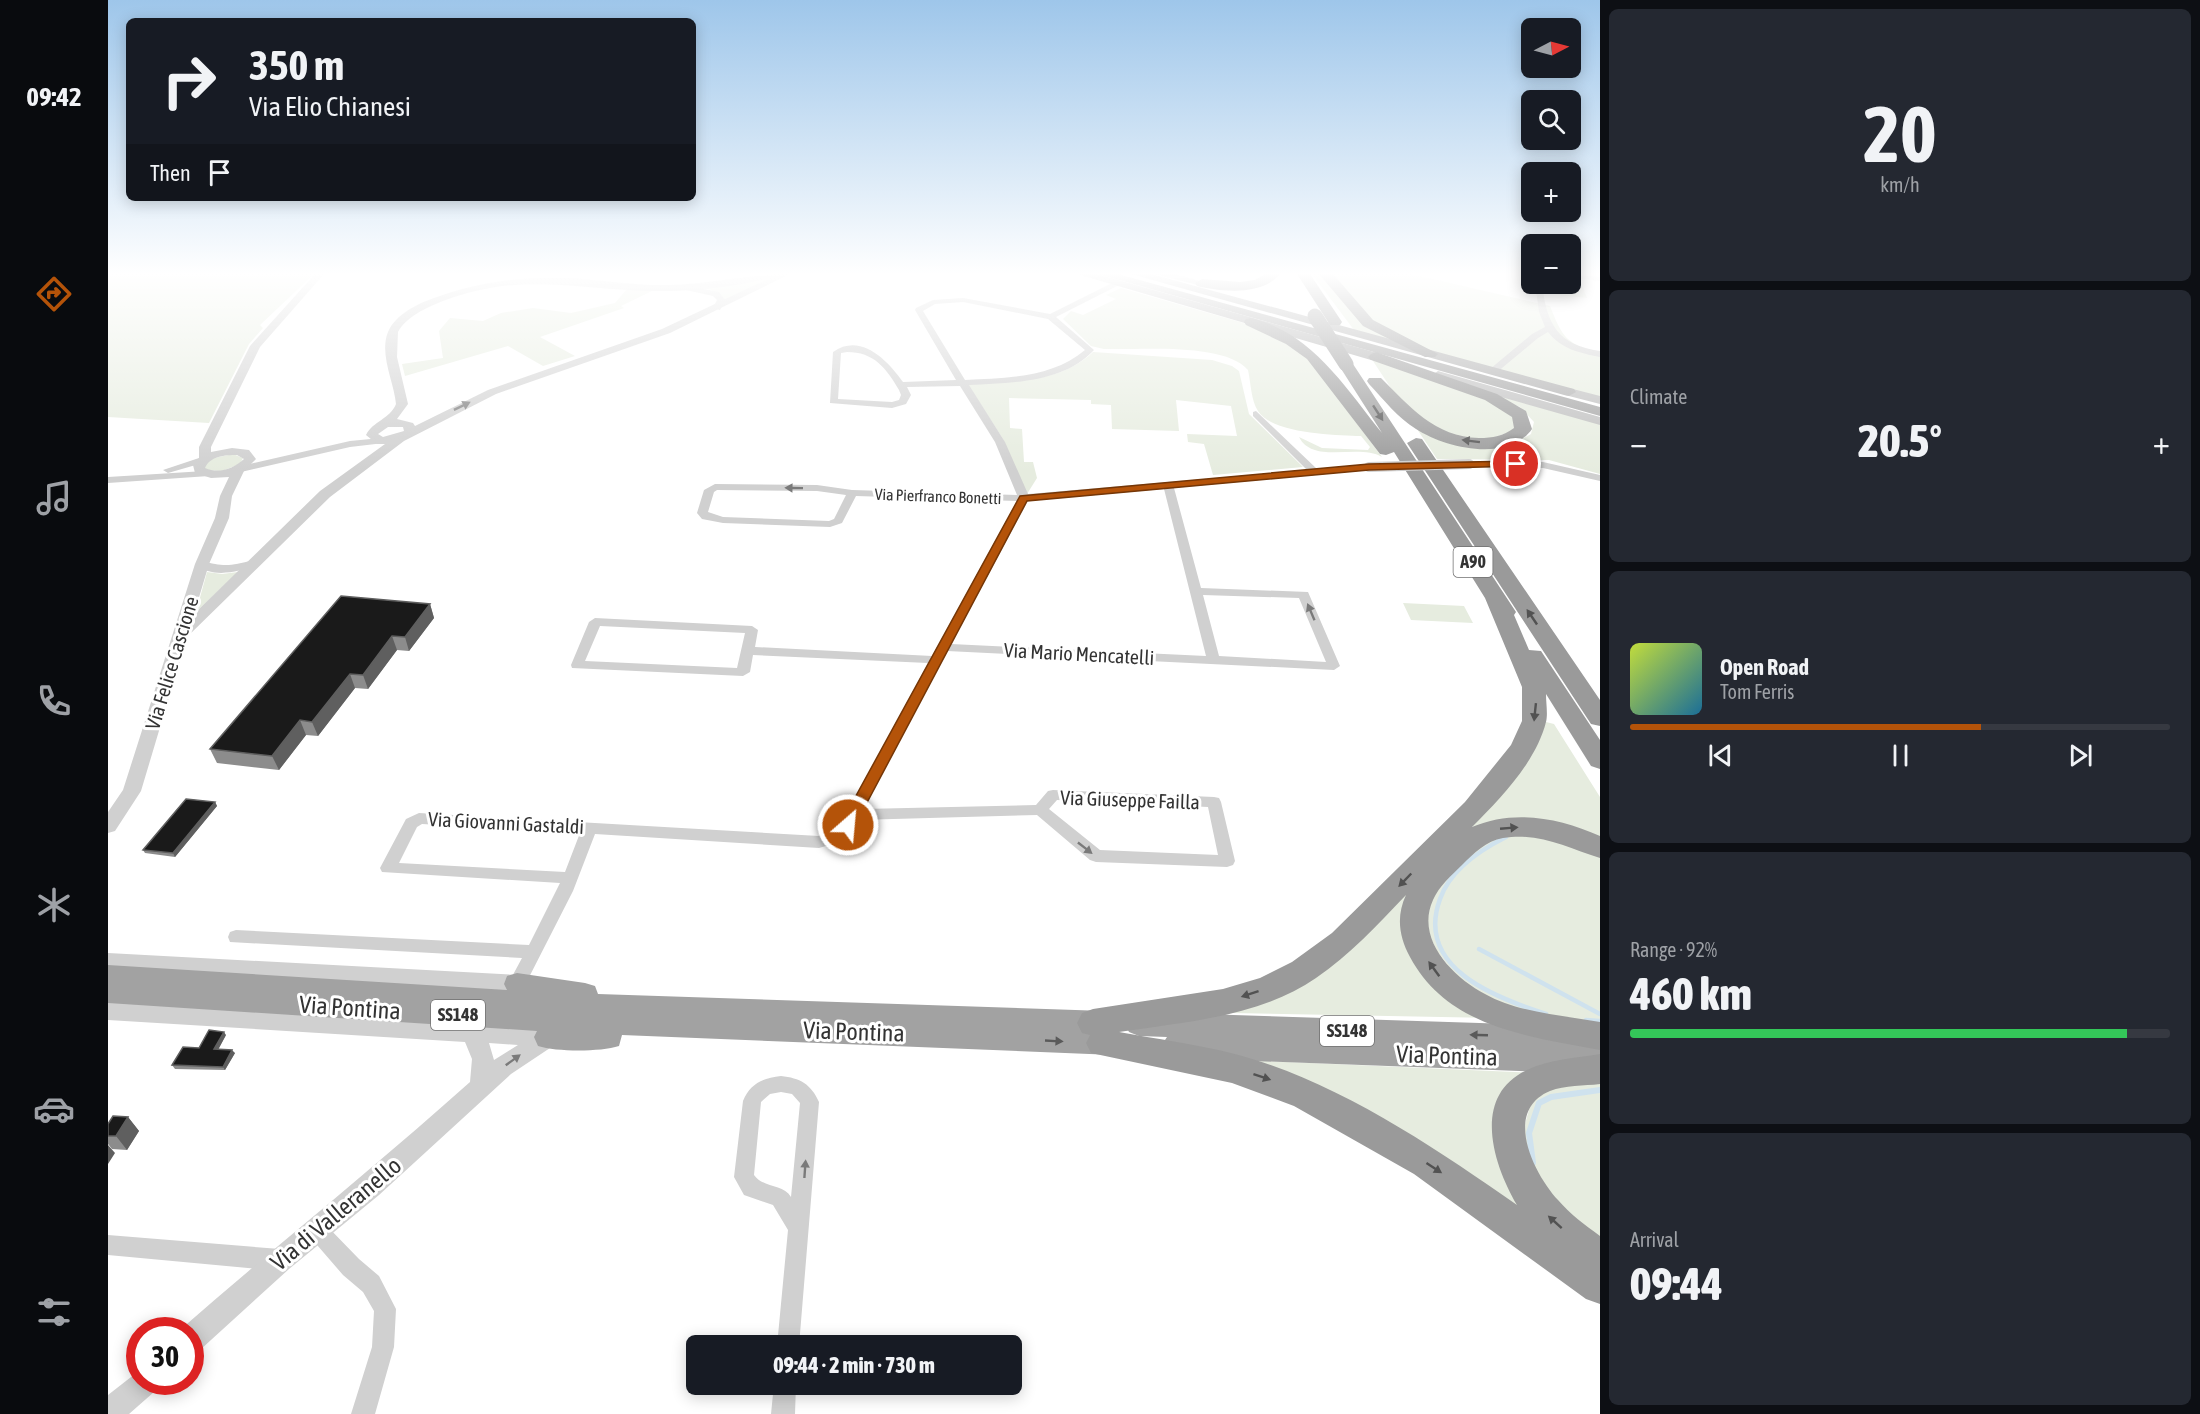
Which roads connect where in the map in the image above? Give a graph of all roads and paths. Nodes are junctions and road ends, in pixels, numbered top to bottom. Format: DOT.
graph roads {
  1 [pos="260,340"];
  2 [pos="393,340"];
  3 [pos="642,340"];
  4 [pos="935,340"];
  5 [pos="1079,340"];
  6 [pos="1289,340"];
  7 [pos="1301,340"];
  8 [pos="1340,340"];
  9 [pos="1341,340"];
  10 [pos="1347,340"];
  11 [pos="1347,340"];
  12 [pos="1373,340"];
  13 [pos="1402,340"];
  14 [pos="1530,340"];
  15 [pos="1562,340"];
  16 [pos="1430,354"];
  17 [pos="1600,354"];
  18 [pos="1362,362"];
  19 [pos="1493,371"];
  20 [pos="962,381"];
  21 [pos="1375,381"];
  22 [pos="902,385"];
  23 [pos="1569,392"];
  24 [pos="1600,401"];
  25 [pos="1600,407"];
  26 [pos="1600,412"];
  27 [pos="1256,414"];
  28 [pos="223,415"];
  29 [pos="1600,421"];
  30 [pos="407,434"];
  31 [pos="378,435"];
  32 [pos="243,453"];
  33 [pos="302,455"];
  34 [pos="375,456"];
  35 [pos="203,459"];
  36 [pos="240,469"];
  37 [pos="1315,472"];
  38 [pos="207,474"];
  39 [pos="1600,477"];
  40 [pos="109,480"];
  41 [pos="1167,485"];
  42 [pos="852,493"];
  43 [pos="226,496"];
  44 [pos="1023,498"];
  45 [pos="1443,516"];
  46 [pos="253,563"];
  47 [pos="202,564"];
  48 [pos="1196,591"];
  49 [pos="1496,598"];
  50 [pos="182,634"];
  51 [pos="944,647"];
  52 [pos="1554,649"];
  53 [pos="748,651"];
  54 [pos="1213,657"];
  55 [pos="938,660"];
  56 [pos="1600,695"];
  57 [pos="1600,718"];
  58 [pos="1600,760"];
  59 [pos="1040,810"];
  60 [pos="853,815"];
  61 [pos="108,826"];
  62 [pos="590,827"];
  63 [pos="1600,848"];
  64 [pos="570,878"];
  65 [pos="236,937"];
  66 [pos="533,952"];
  67 [pos="108,961"];
  68 [pos="108,976"];
  69 [pos="517,984"];
  70 [pos="108,992"];
  71 [pos="108,1011"];
  72 [pos="806,1022"];
  73 [pos="1098,1033"];
  74 [pos="472,1034"];
  75 [pos="548,1037"];
  76 [pos="1600,1037"];
  77 [pos="1600,1061"];
  78 [pos="1600,1069"];
  79 [pos="480,1087"];
  80 [pos="798,1227"];
  81 [pos="318,1231"];
  82 [pos="108,1245"];
  83 [pos="280,1260"];
  84 [pos="1600,1260"];
  85 [pos="1600,1285"];
  86 [pos="204,1328"];
  87 [pos="789,1335"];
  88 [pos="129,1395"];
  89 [pos="784,1395"];
  90 [pos="108,1414"];
  91 [pos="363,1414"];
  92 [pos="783,1414"];
  1 -- 28 [label="street"];
  2 -- 31 [label="street"];
  30 -- 3 [label="street, one-way"];
  4 -- 20 [label="street"];
  5 -- 20 [label="street"];
  6 -- 45 [label="highway"];
  7 -- 18 [label="main road"];
  8 -- 18 [label="highway, A90, bridge"];
  9 -- 26 [label="highway"];
  10 -- 25 [label="highway"];
  11 -- 18 [label="highway, A90"];
  12 -- 16 [label="main road"];
  13 -- 16 [label="highway"];
  14 -- 19 [label="street"];
  15 -- 17 [label="street"];
  16 -- 19 [label="main road"];
  18 -- 21 [label="highway, A90"];
  18 -- 21 [label="highway, one-way"];
  18 -- 29 [label="main road"];
  18 -- 45 [label="highway, A90, one-way"];
  19 -- 23 [label="main road"];
  20 -- 22 [label="street"];
  20 -- 44 [label="street"];
  52 -- 21 [label="highway, A90, one-way"];
  22 -- 22 [label="street"];
  23 -- 24 [label="highway"];
  27 -- 37 [label="street"];
  28 -- 32 [label="street"];
  28 -- 35 [label="street"];
  30 -- 31 [label="street"];
  30 -- 31 [label="street"];
  30 -- 34 [label="street"];
  31 -- 33 [label="street"];
  31 -- 34 [label="street"];
  32 -- 33 [label="street"];
  32 -- 35 [label="street"];
  32 -- 36 [label="street, Via Felice Cascione"];
  33 -- 36 [label="street"];
  34 -- 46 [label="street"];
  35 -- 38 [label="street"];
  35 -- 40 [label="street"];
  36 -- 38 [label="street"];
  36 -- 43 [label="street, Via Felice Cascione"];
  37 -- 39 [label="street, Via Pierfranco Bonetti, bridge"];
  37 -- 41 [label="street, Via Pierfranco Bonetti"];
  38 -- 40 [label="street"];
  38 -- 43 [label="street"];
  41 -- 44 [label="street, Via Pierfranco Bonetti"];
  41 -- 48 [label="street"];
  42 -- 42 [label="street, Via Pierfranco Bonetti, one-way"];
  42 -- 44 [label="street, Via Pierfranco Bonetti"];
  43 -- 47 [label="street, Via Felice Cascione"];
  44 -- 51 [label="street"];
  45 -- 49 [label="highway, A90"];
  46 -- 47 [label="street"];
  46 -- 50 [label="street"];
  47 -- 50 [label="street, Via Felice Cascione"];
  48 -- 54 [label="street"];
  54 -- 48 [label="street, Via Mario Mencatelli, one-way"];
  49 -- 58 [label="highway, A90"];
  49 -- 73 [label="highway, one-way"];
  50 -- 61 [label="street, Via Felice Cascione"];
  51 -- 54 [label="street, Via Mario Mencatelli"];
  51 -- 55 [label="street"];
  52 -- 56 [label="highway"];
  52 -- 57 [label="highway, A90"];
  53 -- 53 [label="street"];
  53 -- 55 [label="street"];
  55 -- 60 [label="street"];
  59 -- 59 [label="street, Via Giuseppe Failla, one-way"];
  59 -- 60 [label="street, Via Giuseppe Failla"];
  60 -- 62 [label="street, Via Giovanni Gastaldi"];
  62 -- 64 [label="street"];
  62 -- 64 [label="street, Via Giovanni Gastaldi"];
  76 -- 63 [label="highway, one-way"];
  64 -- 66 [label="street"];
  65 -- 66 [label="street"];
  66 -- 69 [label="street"];
  67 -- 69 [label="street, Via Pontina"];
  68 -- 72 [label="highway, Via Pontina / SS148"];
  69 -- 72 [label="highway"];
  70 -- 72 [label="highway, Via Pontina / SS148"];
  71 -- 74 [label="street, Via Pontina"];
  72 -- 73 [label="highway, Via Pontina / SS148"];
  72 -- 75 [label="highway"];
  76 -- 73 [label="highway, Via Pontina / SS148, one-way"];
  73 -- 77 [label="highway, Via Pontina / SS148"];
  73 -- 85 [label="highway, one-way"];
  74 -- 75 [label="street, Via Pontina"];
  74 -- 79 [label="street"];
  79 -- 75 [label="street, Via di Valleranello, one-way"];
  84 -- 78 [label="highway, one-way"];
  79 -- 81 [label="street, Via di Valleranello"];
  80 -- 80 [label="street, one-way"];
  80 -- 87 [label="street"];
  81 -- 83 [label="street, Via di Valleranello"];
  81 -- 91 [label="street"];
  82 -- 83 [label="street"];
  83 -- 86 [label="street, Via di Valleranello"];
  88 -- 90 [label="street"];
  89 -- 92 [label="street"];
}
